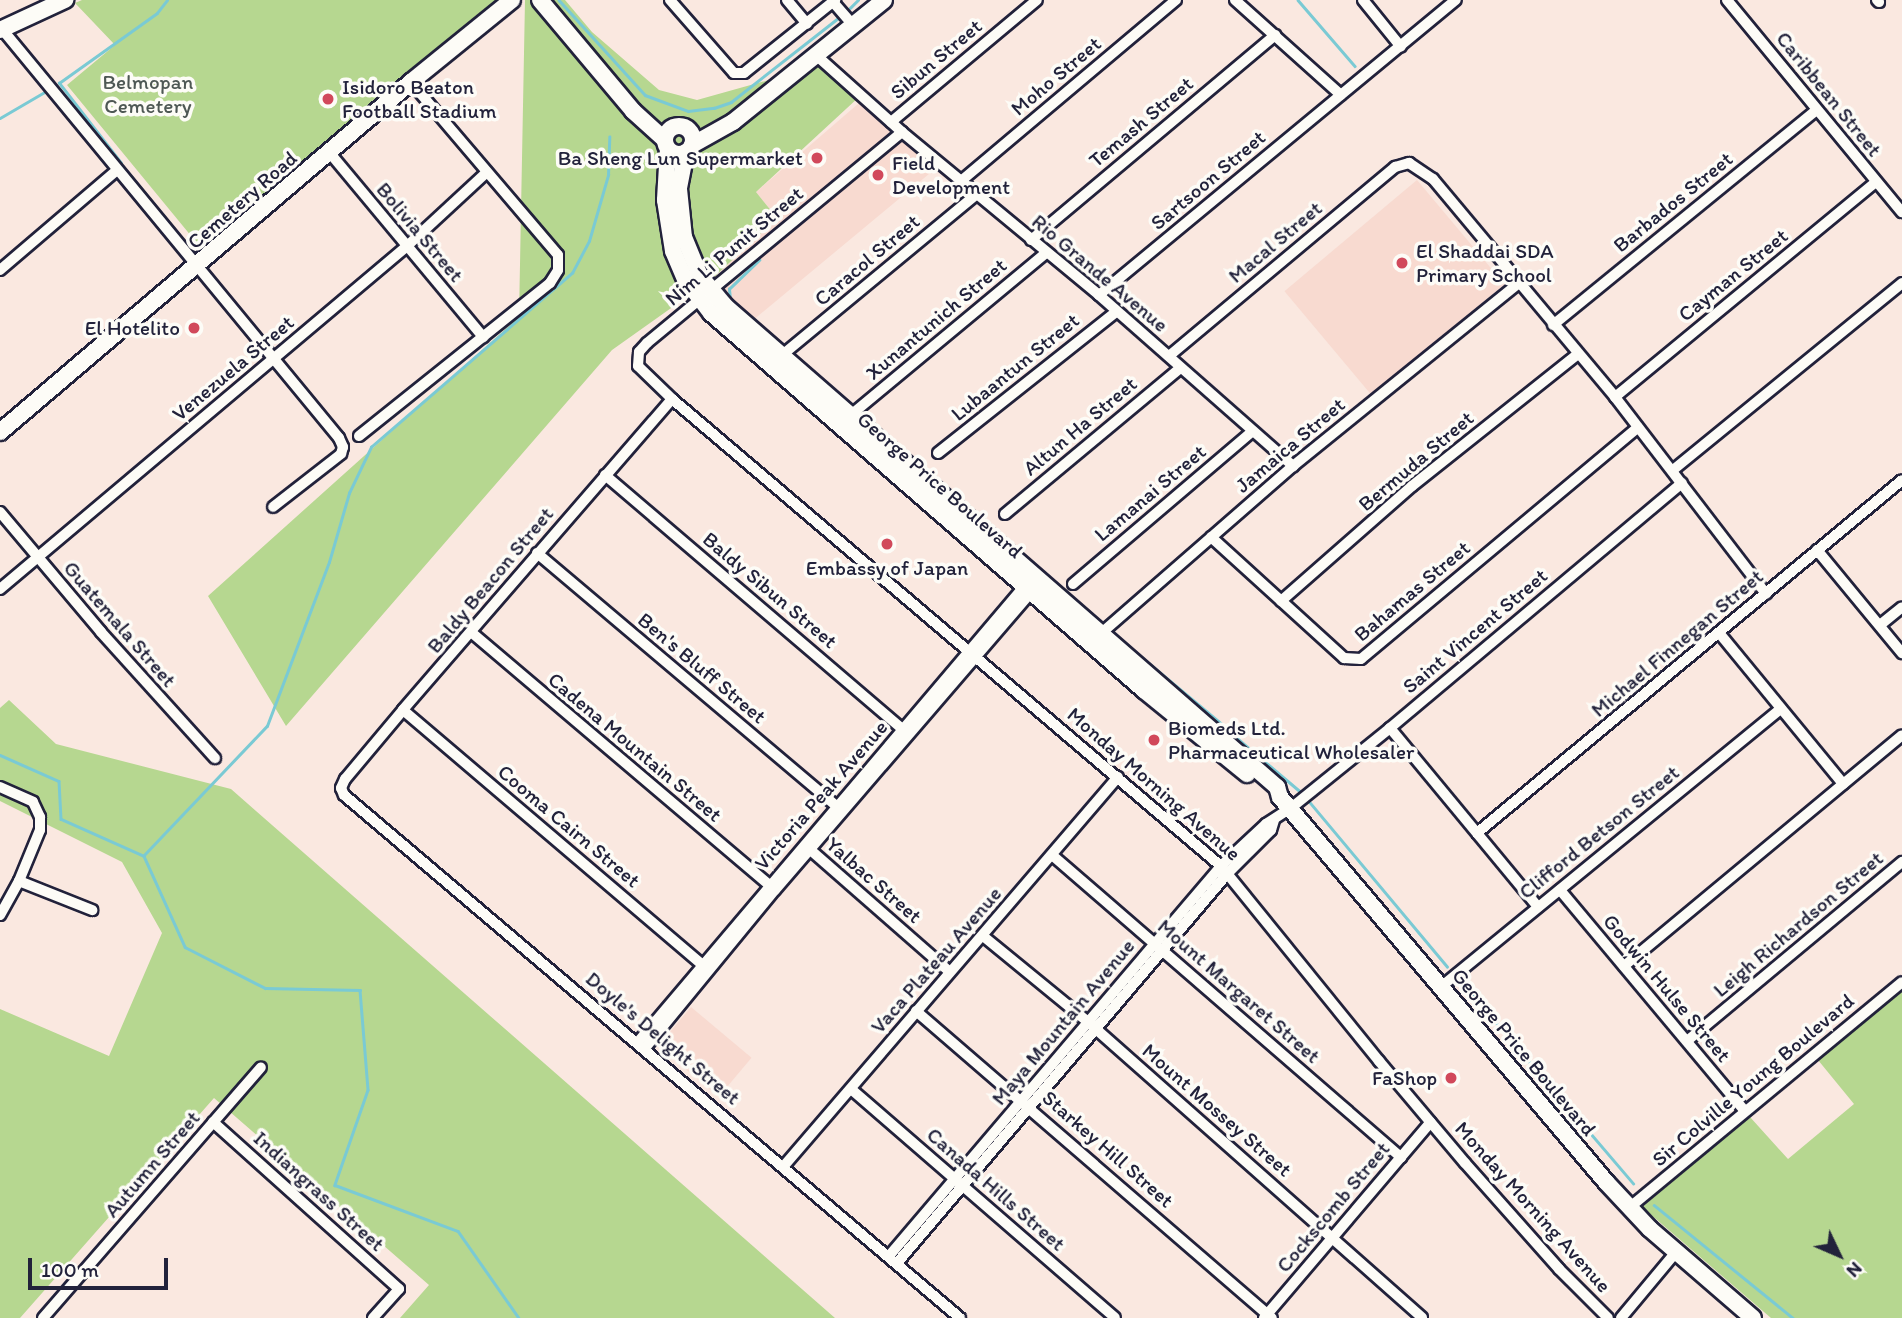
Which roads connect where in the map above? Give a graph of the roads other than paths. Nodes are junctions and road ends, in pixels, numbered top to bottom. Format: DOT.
graph roads {
  1 [pos="65,0"];
  2 [pos="512,0"];
  3 [pos="540,0"];
  4 [pos="670,0"];
  5 [pos="787,0"];
  6 [pos="884,0"];
  7 [pos="1037,0"];
  8 [pos="1176,0"];
  9 [pos="1235,0"];
  10 [pos="1363,0"];
  11 [pos="1456,0"];
  12 [pos="1727,0"];
  13 [pos="834,1"];
  14 [pos="807,23"];
  15 [pos="853,26"];
  16 [pos="1,29"];
  17 [pos="1275,35"];
  18 [pos="1401,47"];
  19 [pos="817,56"];
  20 [pos="411,82"];
  21 [pos="1341,95"];
  22 [pos="1817,110"];
  23 [pos="741,114"];
  24 [pos="891,122"];
  25 [pos="902,132"];
  26 [pos="673,136"];
  27 [pos="689,148"];
  28 [pos="329,152"];
  29 [pos="117,170"];
  30 [pos="487,172"];
  31 [pos="961,181"];
  32 [pos="1877,182"];
  33 [pos="977,194"];
  34 [pos="1902,212"];
  35 [pos="675,226"];
  36 [pos="1031,240"];
  37 [pos="406,247"];
  38 [pos="1045,254"];
  39 [pos="197,266"];
  40 [pos="0,271"];
  41 [pos="1519,283"];
  42 [pos="1902,283"];
  43 [pos="705,295"];
  44 [pos="1099,295"];
  45 [pos="1116,312"];
  46 [pos="1553,325"];
  47 [pos="483,337"];
  48 [pos="1578,354"];
  49 [pos="781,356"];
  50 [pos="1169,356"];
  51 [pos="274,358"];
  52 [pos="1180,368"];
  53 [pos="1615,397"];
  54 [pos="672,399"];
  55 [pos="852,414"];
  56 [pos="1638,427"];
  57 [pos="0,432"];
  58 [pos="1253,432"];
  59 [pos="359,436"];
  60 [pos="939,453"];
  61 [pos="896,466"];
  62 [pos="1293,466"];
  63 [pos="1673,470"];
  64 [pos="605,475"];
  65 [pos="1902,480"];
  66 [pos="1682,483"];
  67 [pos="273,507"];
  68 [pos="0,512"];
  69 [pos="1005,514"];
  70 [pos="1211,537"];
  71 [pos="1817,550"];
  72 [pos="537,553"];
  73 [pos="37,556"];
  74 [pos="1033,583"];
  75 [pos="1073,583"];
  76 [pos="0,589"];
  77 [pos="1766,594"];
  78 [pos="1281,601"];
  79 [pos="1902,607"];
  80 [pos="1880,625"];
  81 [pos="471,632"];
  82 [pos="1720,634"];
  83 [pos="1096,638"];
  84 [pos="973,653"];
  85 [pos="1902,653"];
  86 [pos="1781,709"];
  87 [pos="403,710"];
  88 [pos="1390,728"];
  89 [pos="906,732"];
  90 [pos="1900,741"];
  91 [pos="215,758"];
  92 [pos="1118,777"];
  93 [pos="1843,784"];
  94 [pos="0,787"];
  95 [pos="341,788"];
  96 [pos="1286,802"];
  97 [pos="839,809"];
  98 [pos="1476,833"];
  99 [pos="808,848"];
  100 [pos="1052,855"];
  101 [pos="1902,862"];
  102 [pos="1225,869"];
  103 [pos="19,881"];
  104 [pos="772,887"];
  105 [pos="1560,890"];
  106 [pos="1538,907"];
  107 [pos="92,910"];
  108 [pos="0,915"];
  109 [pos="983,936"];
  110 [pos="1159,947"];
  111 [pos="1624,966"];
  112 [pos="706,968"];
  113 [pos="949,971"];
  114 [pos="1902,982"];
  115 [pos="1442,986"];
  116 [pos="916,1011"];
  117 [pos="1091,1025"];
  118 [pos="1687,1041"];
  119 [pos="642,1045"];
  120 [pos="261,1067"];
  121 [pos="850,1089"];
  122 [pos="1026,1103"];
  123 [pos="1745,1111"];
  124 [pos="213,1122"];
  125 [pos="1431,1122"];
  126 [pos="1401,1157"];
  127 [pos="783,1167"];
  128 [pos="959,1181"];
  129 [pos="1629,1208"];
  130 [pos="1334,1237"];
  131 [pos="1676,1252"];
  132 [pos="893,1259"];
  133 [pos="1268,1317"];
  134 [pos="43,1318"];
  135 [pos="373,1318"];
  136 [pos="960,1318"];
  137 [pos="1115,1318"];
  138 [pos="1422,1318"];
  139 [pos="1608,1318"];
  140 [pos="1621,1318"];
  141 [pos="1753,1318"];
  1 -- 16 [label="main road"];
  2 -- 20 [label="main road, Cemetery Road"];
  3 -- 26 [label="main road"];
  4 -- 14 [label="street"];
  5 -- 14 [label="street"];
  6 -- 15 [label="main road"];
  7 -- 24 [label="street, Sibun Street"];
  8 -- 31 [label="street, Moho Street"];
  9 -- 17 [label="street"];
  10 -- 18 [label="street"];
  11 -- 18 [label="street, Sartsoon Street"];
  12 -- 22 [label="street, Caribbean Street"];
  13 -- 14 [label="street"];
  13 -- 15 [label="street"];
  15 -- 19 [label="main road"];
  16 -- 29 [label="street"];
  17 -- 21 [label="street"];
  17 -- 36 [label="street, Temash Street"];
  18 -- 21 [label="street, Sartsoon Street"];
  19 -- 23 [label="main road"];
  19 -- 24 [label="street, Rio Grande Avenue"];
  20 -- 28 [label="main road, Cemetery Road"];
  20 -- 30 [label="street"];
  21 -- 44 [label="street, Sartsoon Street"];
  22 -- 32 [label="street, Caribbean Street"];
  22 -- 46 [label="street, Barbados Street"];
  23 -- 26 [label="main road"];
  23 -- 27 [label="main road"];
  24 -- 25 [label="street, Rio Grande Avenue"];
  25 -- 31 [label="street, Rio Grande Avenue"];
  25 -- 43 [label="street, Nim Li Punit Street"];
  26 -- 27 [label="main road"];
  26 -- 27 [label="main road"];
  26 -- 35 [label="main road, George Price Boulevard"];
  27 -- 35 [label="main road, George Price Boulevard"];
  28 -- 37 [label="street, Bolivia Street"];
  28 -- 39 [label="main road, Cemetery Road"];
  29 -- 39 [label="street"];
  29 -- 40 [label="street"];
  30 -- 37 [label="street, Venezuela Street"];
  30 -- 47 [label="street"];
  31 -- 33 [label="street, Rio Grande Avenue"];
  32 -- 34 [label="street, Caribbean Street"];
  32 -- 53 [label="street, Cayman Street"];
  33 -- 36 [label="street, Rio Grande Avenue"];
  33 -- 49 [label="street, Caracol Street"];
  35 -- 43 [label="main road, George Price Boulevard"];
  36 -- 38 [label="street, Rio Grande Avenue"];
  37 -- 47 [label="street, Bolivia Street"];
  37 -- 51 [label="street, Venezuela Street"];
  38 -- 44 [label="street, Rio Grande Avenue"];
  38 -- 55 [label="street, Xunantunich Street"];
  39 -- 51 [label="street"];
  39 -- 57 [label="main road, Cemetery Road"];
  41 -- 46 [label="street"];
  41 -- 50 [label="street, Macal Street"];
  41 -- 62 [label="street, Jamaica Street"];
  42 -- 63 [label="street"];
  43 -- 49 [label="main road, George Price Boulevard"];
  43 -- 54 [label="street, Nim Li Punit Street"];
  43 -- 61 [label="main road, George Price Boulevard"];
  44 -- 45 [label="street, Rio Grande Avenue"];
  45 -- 50 [label="street, Rio Grande Avenue"];
  45 -- 60 [label="street, Lubaantun Street"];
  46 -- 48 [label="street"];
  47 -- 59 [label="street"];
  48 -- 53 [label="street"];
  48 -- 78 [label="street, Bermuda Street"];
  49 -- 61 [label="main road, George Price Boulevard"];
  50 -- 52 [label="street, Rio Grande Avenue"];
  51 -- 67 [label="street"];
  51 -- 73 [label="street, Venezuela Street"];
  52 -- 58 [label="street, Rio Grande Avenue"];
  52 -- 69 [label="street, Altun Ha Street"];
  53 -- 56 [label="street"];
  54 -- 64 [label="street, Baldy Beacon Street"];
  54 -- 84 [label="street, Monday Morning Avenue"];
  56 -- 63 [label="street"];
  56 -- 78 [label="street, Bahamas Street"];
  58 -- 62 [label="street, Rio Grande Avenue"];
  58 -- 75 [label="street, Lamanai Street"];
  61 -- 74 [label="main road, George Price Boulevard"];
  62 -- 70 [label="street, Jamaica Street"];
  63 -- 66 [label="street"];
  64 -- 72 [label="street, Baldy Beacon Street"];
  64 -- 89 [label="street, Baldy Sibun Street"];
  65 -- 71 [label="street, Michael Finnegan Street"];
  66 -- 77 [label="street"];
  66 -- 88 [label="street, Saint Vincent Street"];
  68 -- 73 [label="street, Guatemala Street"];
  70 -- 78 [label="street, Bahamas Street"];
  70 -- 83 [label="street, Jamaica Street"];
  71 -- 77 [label="street, Michael Finnegan Street"];
  71 -- 80 [label="street"];
  72 -- 81 [label="street, Baldy Beacon Street"];
  72 -- 97 [label="street, Ben's Bluff Street"];
  73 -- 76 [label="street, Venezuela Street"];
  73 -- 91 [label="street, Guatemala Street"];
  74 -- 83 [label="main road, George Price Boulevard"];
  74 -- 84 [label="street, Victoria Peak Avenue"];
  77 -- 82 [label="street, Michael Finnegan Street"];
  79 -- 80 [label="street"];
  80 -- 85 [label="street"];
  81 -- 87 [label="street, Baldy Beacon Street"];
  81 -- 104 [label="street, Cadena Mountain Street"];
  82 -- 86 [label="street"];
  82 -- 98 [label="street, Michael Finnegan Street"];
  83 -- 96 [label="main road, George Price Boulevard"];
  84 -- 89 [label="street, Victoria Peak Avenue"];
  84 -- 92 [label="street, Monday Morning Avenue"];
  86 -- 93 [label="street"];
  86 -- 105 [label="street, Clifford Betson Street"];
  87 -- 95 [label="street, Baldy Beacon Street"];
  87 -- 112 [label="street, Cooma Cairn Street"];
  88 -- 96 [label="street, Saint Vincent Street"];
  88 -- 98 [label="street"];
  89 -- 97 [label="street, Victoria Peak Avenue"];
  90 -- 93 [label="street"];
  92 -- 100 [label="street, Vaca Plateau Avenue"];
  92 -- 102 [label="street, Monday Morning Avenue"];
  93 -- 111 [label="street"];
  94 -- 103 [label="street"];
  95 -- 119 [label="street, Doyle's Delight Street"];
  96 -- 102 [label="street, Maya Mountain Avenue"];
  96 -- 115 [label="main road, George Price Boulevard"];
  97 -- 99 [label="street, Victoria Peak Avenue"];
  98 -- 106 [label="street"];
  99 -- 104 [label="street, Victoria Peak Avenue"];
  99 -- 113 [label="street, Yalbac Street"];
  100 -- 109 [label="street, Vaca Plateau Avenue"];
  100 -- 110 [label="street, Mount Margaret Street"];
  101 -- 118 [label="street, Leigh Richardson Street"];
  102 -- 110 [label="street, Maya Mountain Avenue"];
  102 -- 125 [label="street, Monday Morning Avenue"];
  103 -- 107 [label="street"];
  103 -- 108 [label="street"];
  104 -- 112 [label="street, Victoria Peak Avenue"];
  105 -- 106 [label="street, Clifford Betson Street"];
  105 -- 111 [label="street, Godwin Hulse Street"];
  106 -- 115 [label="street, Clifford Betson Street"];
  109 -- 113 [label="street, Vaca Plateau Avenue"];
  109 -- 117 [label="street, Mount Mossey Street"];
  110 -- 117 [label="street, Maya Mountain Avenue"];
  110 -- 126 [label="street, Mount Margaret Street"];
  111 -- 118 [label="street, Godwin Hulse Street"];
  112 -- 119 [label="street, Victoria Peak Avenue"];
  113 -- 116 [label="street, Vaca Plateau Avenue"];
  114 -- 123 [label="street, Sir Colville Young Boulevard"];
  115 -- 129 [label="main road, George Price Boulevard"];
  116 -- 121 [label="street, Vaca Plateau Avenue"];
  116 -- 122 [label="street, Starkey Hill Street"];
  117 -- 122 [label="street, Maya Mountain Avenue"];
  117 -- 130 [label="street, Mount Mossey Street"];
  118 -- 123 [label="street, Godwin Hulse Street"];
  119 -- 127 [label="street, Doyle's Delight Street"];
  120 -- 124 [label="street, Autumn Street"];
  121 -- 127 [label="street, Vaca Plateau Avenue"];
  121 -- 128 [label="street, Canada Hills Street"];
  122 -- 128 [label="street, Maya Mountain Avenue"];
  122 -- 133 [label="street, Starkey Hill Street"];
  123 -- 129 [label="street, Sir Colville Young Boulevard"];
  124 -- 134 [label="street, Autumn Street"];
  124 -- 135 [label="street, Indiangrass Street"];
  125 -- 126 [label="street, Cockscomb Street"];
  125 -- 139 [label="street, Monday Morning Avenue"];
  126 -- 130 [label="street, Cockscomb Street"];
  127 -- 132 [label="street, Doyle's Delight Street"];
  128 -- 132 [label="street, Maya Mountain Avenue"];
  128 -- 137 [label="street, Canada Hills Street"];
  129 -- 131 [label="main road, George Price Boulevard"];
  130 -- 133 [label="street, Cockscomb Street"];
  130 -- 138 [label="street, Mount Mossey Street"];
  131 -- 140 [label="street"];
  131 -- 141 [label="main road, George Price Boulevard"];
  132 -- 136 [label="street, Doyle's Delight Street"];
}
